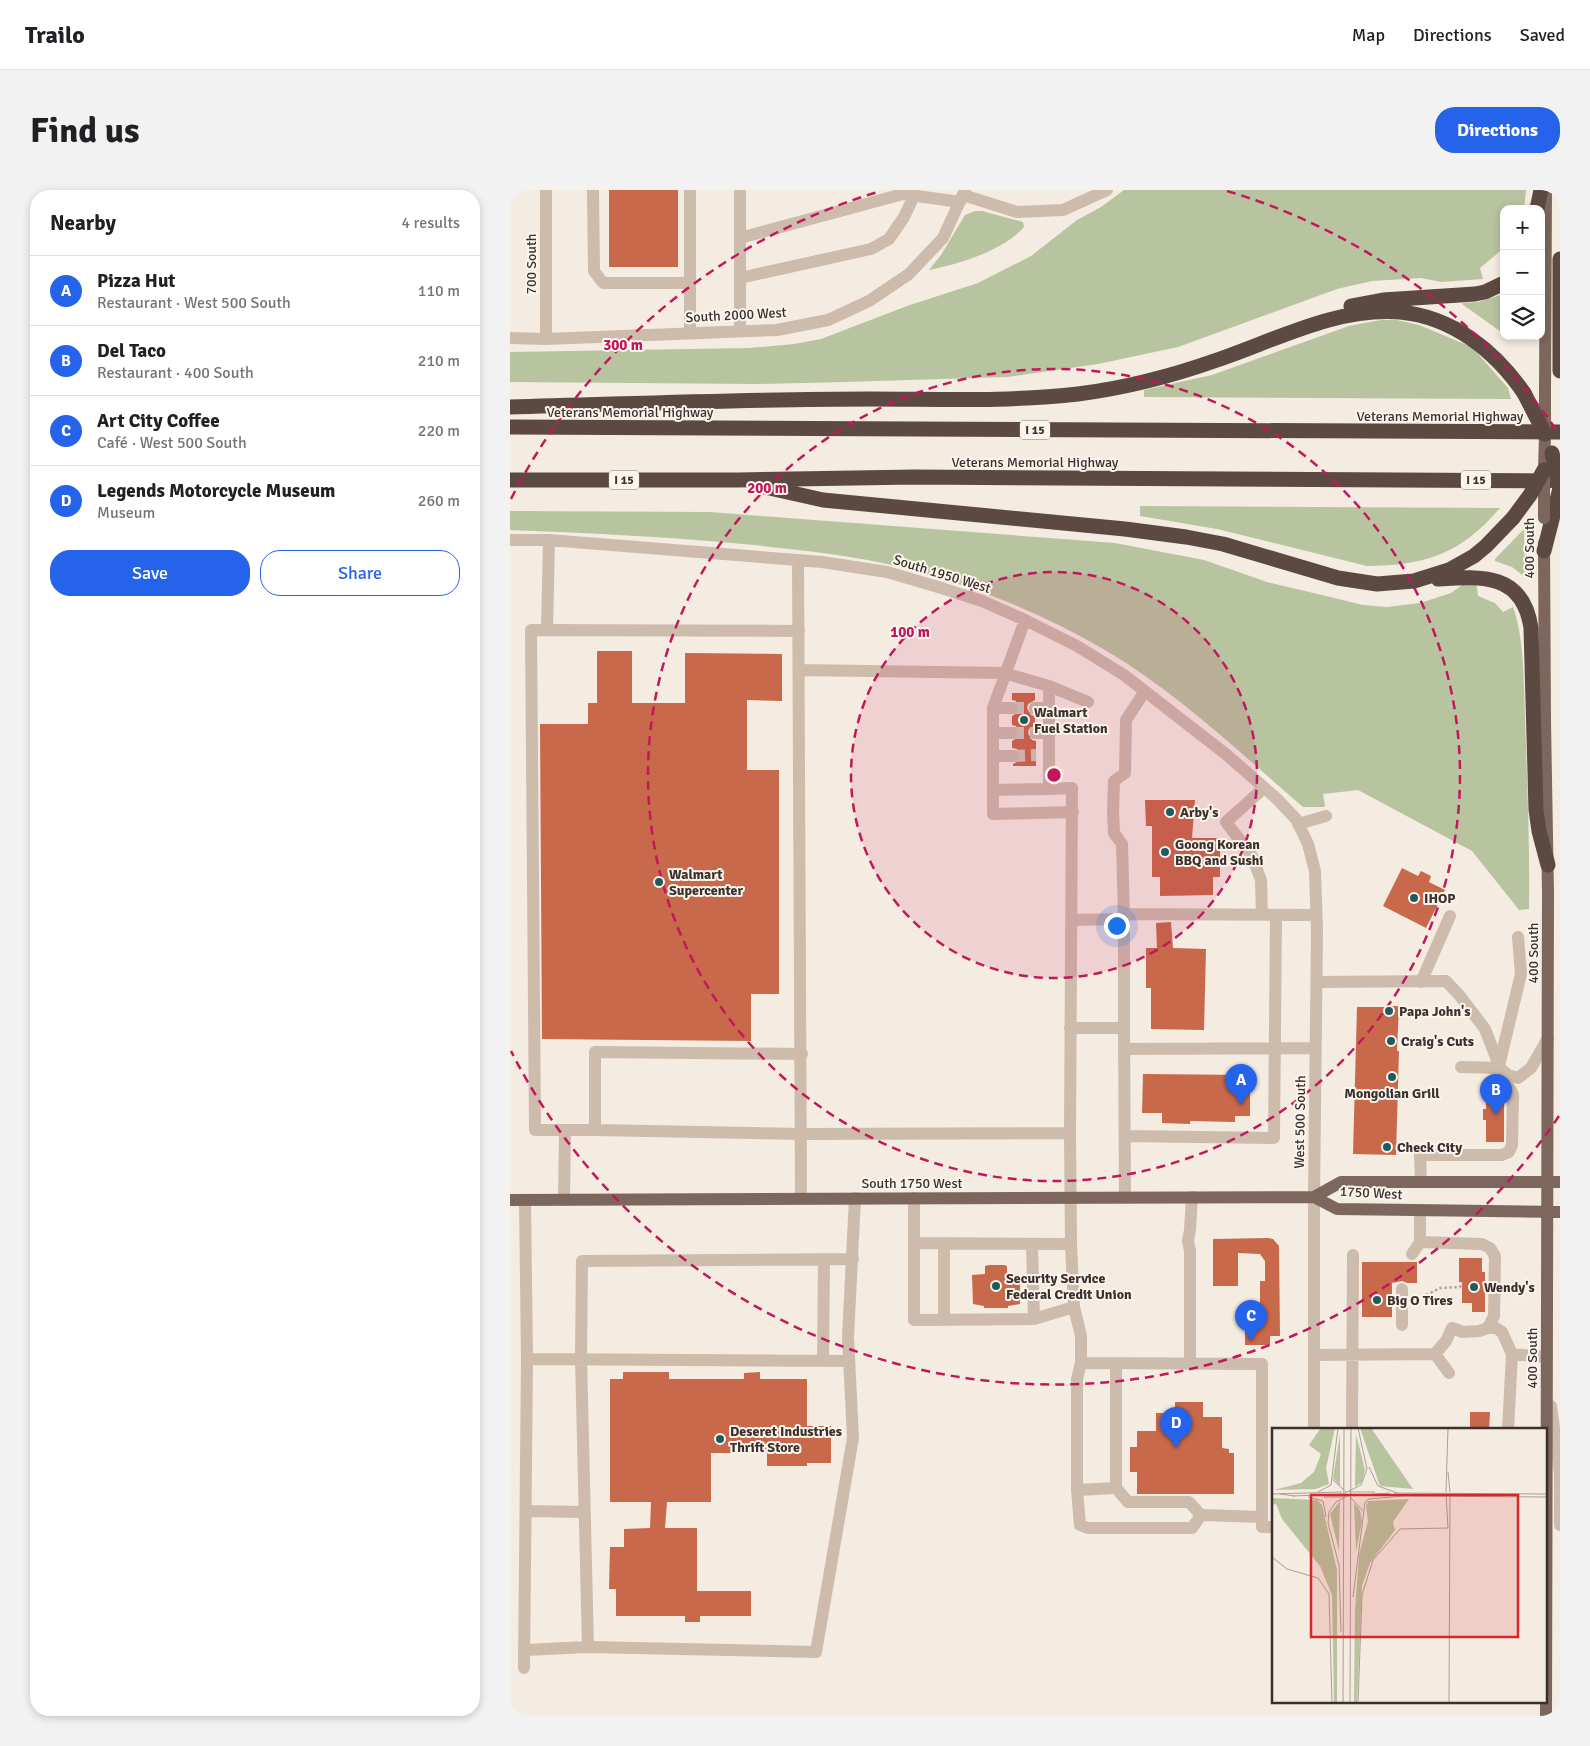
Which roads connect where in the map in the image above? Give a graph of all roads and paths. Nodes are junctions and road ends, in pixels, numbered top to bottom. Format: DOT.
graph roads {
  1 [pos="546,190"];
  2 [pos="593,190"];
  3 [pos="690,190"];
  4 [pos="740,190"];
  5 [pos="1108,190"];
  6 [pos="1541,190"];
  7 [pos="1546,190"];
  8 [pos="914,196"];
  9 [pos="963,196"];
  10 [pos="1539,205"];
  11 [pos="740,238"];
  12 [pos="1560,259"];
  13 [pos="740,278"];
  14 [pos="690,283"];
  15 [pos="1500,285"];
  16 [pos="740,331"];
  17 [pos="690,333"];
  18 [pos="510,338"];
  19 [pos="546,339"];
  20 [pos="1240,352"];
  21 [pos="1560,371"];
  22 [pos="510,407"];
  23 [pos="510,427"];
  24 [pos="1555,433"];
  25 [pos="1552,453"];
  26 [pos="1544,470"];
  27 [pos="510,480"];
  28 [pos="738,480"];
  29 [pos="1560,481"];
  30 [pos="1560,489"];
  31 [pos="1548,518"];
  32 [pos="510,540"];
  33 [pos="549,540"];
  34 [pos="1544,551"];
  35 [pos="798,560"];
  36 [pos="1414,581"];
  37 [pos="1025,620"];
  38 [pos="547,630"];
  39 [pos="799,630"];
  40 [pos="799,670"];
  41 [pos="1004,673"];
  42 [pos="1049,686"];
  43 [pos="1145,691"];
  44 [pos="1088,702"];
  45 [pos="993,708"];
  46 [pos="1012,708"];
  47 [pos="1035,708"];
  48 [pos="1049,708"];
  49 [pos="1050,732"];
  50 [pos="993,733"];
  51 [pos="1012,733"];
  52 [pos="1036,733"];
  53 [pos="1036,755"];
  54 [pos="1050,755"];
  55 [pos="993,756"];
  56 [pos="1013,756"];
  57 [pos="1264,788"];
  58 [pos="1049,789"];
  59 [pos="992,790"];
  60 [pos="1072,812"];
  61 [pos="1326,816"];
  62 [pos="1297,822"];
  63 [pos="1548,865"];
  64 [pos="1262,915"];
  65 [pos="1276,915"];
  66 [pos="1316,915"];
  67 [pos="1450,916"];
  68 [pos="1124,917"];
  69 [pos="1071,920"];
  70 [pos="1518,937"];
  71 [pos="1316,982"];
  72 [pos="1421,982"];
  73 [pos="1070,1028"];
  74 [pos="1124,1028"];
  75 [pos="1548,1038"];
  76 [pos="1275,1048"];
  77 [pos="1316,1048"];
  78 [pos="1124,1049"];
  79 [pos="802,1054"];
  80 [pos="1461,1067"];
  81 [pos="1500,1068"];
  82 [pos="595,1130"];
  83 [pos="565,1131"];
  84 [pos="1070,1132"];
  85 [pos="802,1134"];
  86 [pos="1125,1136"];
  87 [pos="1421,1181"];
  88 [pos="1547,1181"];
  89 [pos="1560,1182"];
  90 [pos="1071,1197"];
  91 [pos="1125,1197"];
  92 [pos="1192,1197"];
  93 [pos="1314,1197"];
  94 [pos="855,1198"];
  95 [pos="914,1198"];
  96 [pos="801,1199"];
  97 [pos="510,1200"];
  98 [pos="525,1200"];
  99 [pos="564,1200"];
  100 [pos="1420,1210"];
  101 [pos="1554,1212"];
  102 [pos="1420,1242"];
  103 [pos="914,1243"];
  104 [pos="944,1244"];
  105 [pos="1032,1244"];
  106 [pos="1071,1244"];
  107 [pos="1412,1254"];
  108 [pos="1353,1255"];
  109 [pos="824,1259"];
  110 [pos="853,1259"];
  111 [pos="1462,1282"];
  112 [pos="1402,1289"];
  113 [pos="1426,1295"];
  114 [pos="1074,1307"];
  115 [pos="1034,1318"];
  116 [pos="944,1320"];
  117 [pos="1402,1325"];
  118 [pos="1488,1328"];
  119 [pos="1435,1354"];
  120 [pos="1512,1354"];
  121 [pos="1314,1355"];
  122 [pos="1353,1355"];
  123 [pos="1547,1357"];
  124 [pos="581,1358"];
  125 [pos="527,1359"];
  126 [pos="823,1361"];
  127 [pos="849,1361"];
  128 [pos="1116,1363"];
  129 [pos="1081,1364"];
  130 [pos="1190,1364"];
  131 [pos="1449,1373"];
  132 [pos="1548,1383"];
  133 [pos="1314,1428"];
  134 [pos="1352,1428"];
  135 [pos="1508,1428"];
  136 [pos="1548,1428"];
  137 [pos="1268,1463"];
  138 [pos="1116,1488"];
  139 [pos="1077,1490"];
  140 [pos="526,1512"];
  141 [pos="584,1512"];
  142 [pos="1201,1515"];
  143 [pos="1262,1517"];
  144 [pos="1560,1526"];
  145 [pos="1272,1527"];
  146 [pos="588,1648"];
  147 [pos="525,1650"];
  148 [pos="524,1668"];
  1 -- 19 [label="street, 700 South"];
  2 -- 14 [label="street"];
  3 -- 14 [label="street"];
  4 -- 11 [label="street"];
  5 -- 9 [label="street"];
  6 -- 10 [label="highway"];
  7 -- 24 [label="main road, 400 South, bridge"];
  8 -- 9 [label="street"];
  8 -- 11 [label="street"];
  8 -- 13 [label="street"];
  9 -- 16 [label="street, South 2000 West"];
  11 -- 13 [label="street"];
  12 -- 21 [label="highway"];
  13 -- 16 [label="street"];
  14 -- 17 [label="street"];
  15 -- 20 [label="highway"];
  16 -- 17 [label="street, South 2000 West"];
  17 -- 19 [label="street, South 2000 West"];
  18 -- 19 [label="street, South 2000 West"];
  20 -- 22 [label="highway"];
  20 -- 24 [label="highway, bridge"];
  23 -- 24 [label="highway, Veterans Memorial Highway / I 15"];
  24 -- 25 [label="highway"];
  24 -- 26 [label="main road, 400 South"];
  25 -- 26 [label="highway, bridge"];
  25 -- 30 [label="highway, bridge"];
  26 -- 31 [label="main road, 400 South, bridge"];
  26 -- 36 [label="highway, bridge"];
  27 -- 28 [label="highway, Veterans Memorial Highway / I 15"];
  28 -- 29 [label="highway, Veterans Memorial Highway / I 15"];
  28 -- 36 [label="highway"];
  30 -- 31 [label="highway"];
  31 -- 34 [label="highway"];
  32 -- 33 [label="street, South 1950 West"];
  33 -- 35 [label="street, South 1950 West"];
  33 -- 38 [label="street"];
  34 -- 63 [label="main road, 400 South"];
  35 -- 37 [label="street, South 1950 West"];
  35 -- 39 [label="street"];
  36 -- 63 [label="highway"];
  37 -- 41 [label="street"];
  37 -- 43 [label="street, South 1950 West"];
  38 -- 39 [label="street"];
  38 -- 83 [label="street"];
  39 -- 40 [label="street"];
  40 -- 41 [label="street"];
  40 -- 79 [label="street"];
  41 -- 42 [label="street"];
  41 -- 45 [label="street"];
  42 -- 44 [label="street"];
  42 -- 48 [label="street"];
  43 -- 57 [label="street, South 1950 West"];
  43 -- 68 [label="street"];
  45 -- 46 [label="street"];
  45 -- 50 [label="street"];
  47 -- 48 [label="street"];
  48 -- 49 [label="street"];
  49 -- 52 [label="street"];
  49 -- 54 [label="street"];
  50 -- 51 [label="street"];
  50 -- 55 [label="street"];
  53 -- 54 [label="street"];
  54 -- 58 [label="street"];
  55 -- 56 [label="street"];
  55 -- 59 [label="street"];
  57 -- 62 [label="street, South 1950 West"];
  57 -- 64 [label="street"];
  58 -- 59 [label="street"];
  58 -- 60 [label="street"];
  59 -- 60 [label="street"];
  60 -- 69 [label="street"];
  61 -- 62 [label="street"];
  62 -- 66 [label="street, West 500 South"];
  63 -- 75 [label="main road, 400 South"];
  64 -- 65 [label="street"];
  64 -- 68 [label="street"];
  65 -- 66 [label="street"];
  65 -- 76 [label="street"];
  66 -- 71 [label="street, West 500 South"];
  67 -- 72 [label="street"];
  68 -- 69 [label="street"];
  68 -- 74 [label="street"];
  69 -- 73 [label="street"];
  70 -- 81 [label="street"];
  71 -- 72 [label="street"];
  71 -- 77 [label="street, West 500 South"];
  72 -- 81 [label="street"];
  73 -- 74 [label="street"];
  73 -- 84 [label="street"];
  74 -- 78 [label="street"];
  75 -- 81 [label="street"];
  75 -- 88 [label="main road, 400 South"];
  76 -- 77 [label="street"];
  76 -- 78 [label="street"];
  76 -- 86 [label="street"];
  77 -- 93 [label="street, West 500 South"];
  78 -- 86 [label="street"];
  79 -- 82 [label="street"];
  79 -- 85 [label="street"];
  80 -- 81 [label="street"];
  81 -- 87 [label="street"];
  82 -- 83 [label="street"];
  82 -- 85 [label="street"];
  83 -- 99 [label="street"];
  84 -- 85 [label="street"];
  84 -- 90 [label="street"];
  85 -- 96 [label="street"];
  86 -- 91 [label="street"];
  87 -- 88 [label="main road, 1750 West"];
  87 -- 93 [label="main road, 1750 West"];
  88 -- 89 [label="main road, 1750 West"];
  88 -- 101 [label="main road, 400 South"];
  90 -- 91 [label="main road, South 1750 West"];
  90 -- 95 [label="main road, South 1750 West"];
  90 -- 106 [label="street"];
  91 -- 92 [label="main road, South 1750 West"];
  92 -- 93 [label="main road, South 1750 West"];
  92 -- 130 [label="street"];
  93 -- 100 [label="main road, 1750 West"];
  93 -- 121 [label="street, West 500 South"];
  94 -- 95 [label="main road, South 1750 West"];
  94 -- 96 [label="main road, South 1750 West"];
  94 -- 110 [label="street"];
  95 -- 103 [label="street"];
  96 -- 99 [label="main road, South 1750 West"];
  97 -- 98 [label="main road, South 1750 West"];
  98 -- 99 [label="main road, South 1750 West"];
  98 -- 125 [label="street"];
  100 -- 101 [label="main road, 1750 West"];
  100 -- 102 [label="street"];
  101 -- 123 [label="main road, 400 South"];
  102 -- 107 [label="street"];
  102 -- 118 [label="street"];
  103 -- 104 [label="street"];
  103 -- 116 [label="street"];
  104 -- 105 [label="street"];
  104 -- 116 [label="street"];
  105 -- 106 [label="street"];
  105 -- 115 [label="street"];
  106 -- 114 [label="street"];
  108 -- 122 [label="street"];
  109 -- 110 [label="street"];
  109 -- 124 [label="street"];
  109 -- 126 [label="street"];
  110 -- 127 [label="street"];
  111 -- 113 [label="path"];
  112 -- 117 [label="street"];
  114 -- 115 [label="street"];
  114 -- 129 [label="street"];
  115 -- 116 [label="street"];
  118 -- 119 [label="street"];
  118 -- 120 [label="street"];
  119 -- 122 [label="street"];
  119 -- 131 [label="street"];
  120 -- 123 [label="street"];
  120 -- 135 [label="street"];
  121 -- 122 [label="street"];
  121 -- 133 [label="street, West 500 South"];
  122 -- 134 [label="street"];
  123 -- 132 [label="main road, 400 South"];
  124 -- 125 [label="street"];
  124 -- 126 [label="street"];
  124 -- 141 [label="street"];
  125 -- 140 [label="street"];
  126 -- 127 [label="street"];
  127 -- 146 [label="street"];
  128 -- 129 [label="street"];
  128 -- 130 [label="street"];
  128 -- 138 [label="street"];
  129 -- 139 [label="street"];
  130 -- 137 [label="street"];
  132 -- 136 [label="main road, 400 South"];
  132 -- 144 [label="street"];
  137 -- 143 [label="street"];
  138 -- 139 [label="street"];
  138 -- 142 [label="street"];
  139 -- 142 [label="street"];
  140 -- 141 [label="street"];
  140 -- 147 [label="street"];
  141 -- 146 [label="street"];
  142 -- 143 [label="street"];
  143 -- 145 [label="street"];
  146 -- 147 [label="street"];
  147 -- 148 [label="street"];
}
